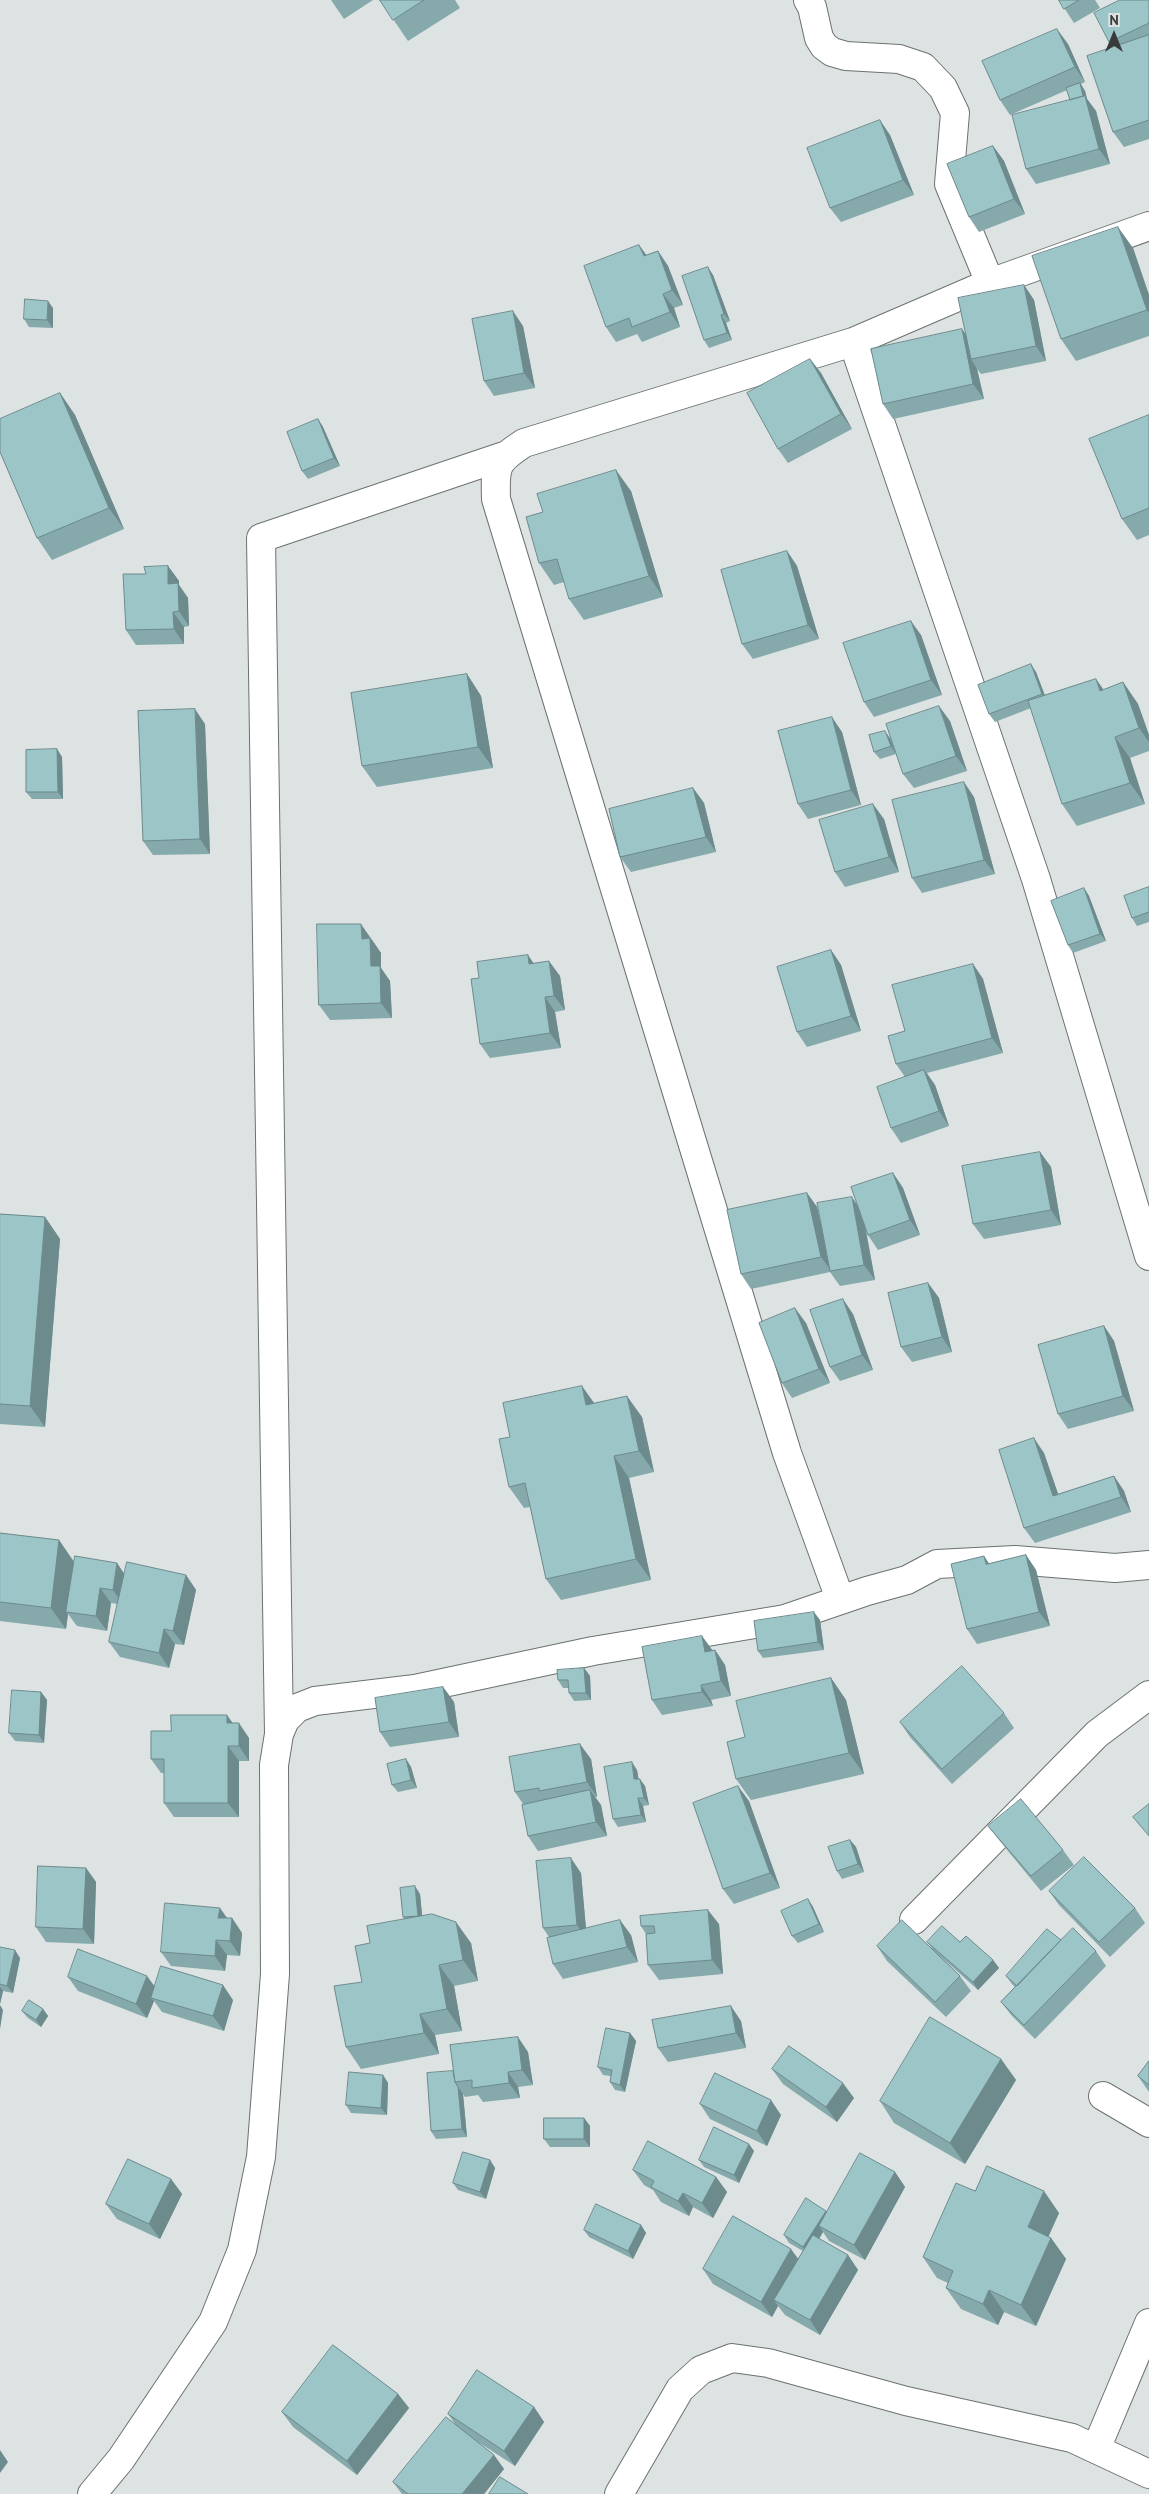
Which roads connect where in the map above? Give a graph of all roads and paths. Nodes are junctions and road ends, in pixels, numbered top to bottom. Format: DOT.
graph roads {
  1 [pos="808,0"];
  2 [pos="1149,226"];
  3 [pos="990,283"];
  4 [pos="853,342"];
  5 [pos="504,456"];
  6 [pos="1149,1256"];
  7 [pos="1149,1565"];
  8 [pos="840,1599"];
  9 [pos="1149,1695"];
  10 [pos="279,1734"];
  11 [pos="914,1920"];
  12 [pos="1103,2096"];
  13 [pos="1149,2123"];
  14 [pos="1149,2323"];
  15 [pos="1096,2449"];
  16 [pos="1149,2474"];
  17 [pos="92,2494"];
  18 [pos="619,2494"];
  1 -- 3 [label="street"];
  2 -- 3 [label="street"];
  3 -- 4 [label="street"];
  4 -- 5 [label="street"];
  4 -- 6 [label="street"];
  5 -- 8 [label="street"];
  5 -- 10 [label="street"];
  7 -- 8 [label="street"];
  8 -- 10 [label="street"];
  9 -- 11 [label="street"];
  10 -- 17 [label="street"];
  12 -- 13 [label="street"];
  14 -- 15 [label="street"];
  15 -- 16 [label="street"];
  15 -- 18 [label="street"];
}
